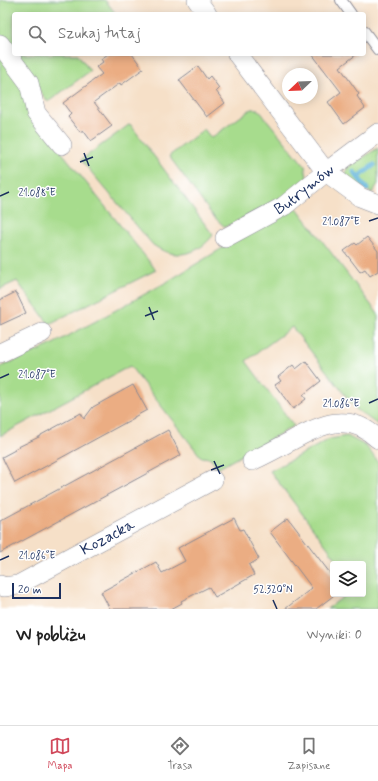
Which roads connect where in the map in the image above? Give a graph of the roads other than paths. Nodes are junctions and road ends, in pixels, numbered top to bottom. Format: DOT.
graph roads {
  1 [pos="197,0"];
  2 [pos="340,0"];
  3 [pos="206,12"];
  4 [pos="349,12"];
  5 [pos="366,34"];
  6 [pos="0,44"];
  7 [pos="378,50"];
  8 [pos="239,56"];
  9 [pos="378,133"];
  10 [pos="62,145"];
  11 [pos="326,172"];
  12 [pos="378,204"];
  13 [pos="225,238"];
  14 [pos="42,333"];
  15 [pos="0,353"];
  16 [pos="378,439"];
  17 [pos="252,462"];
  18 [pos="213,480"];
  19 [pos="0,585"];
  1 -- 3 [label="street"];
  2 -- 4 [label="lane"];
  5 -- 7 [label="lane"];
  6 -- 10 [label="street"];
  8 -- 11 [label="street"];
  9 -- 11 [label="street, Butrymów"];
  11 -- 12 [label="street"];
  11 -- 13 [label="street, Butrymów"];
  14 -- 15 [label="street"];
  16 -- 17 [label="street"];
  18 -- 19 [label="street, Kozacka"];
}
